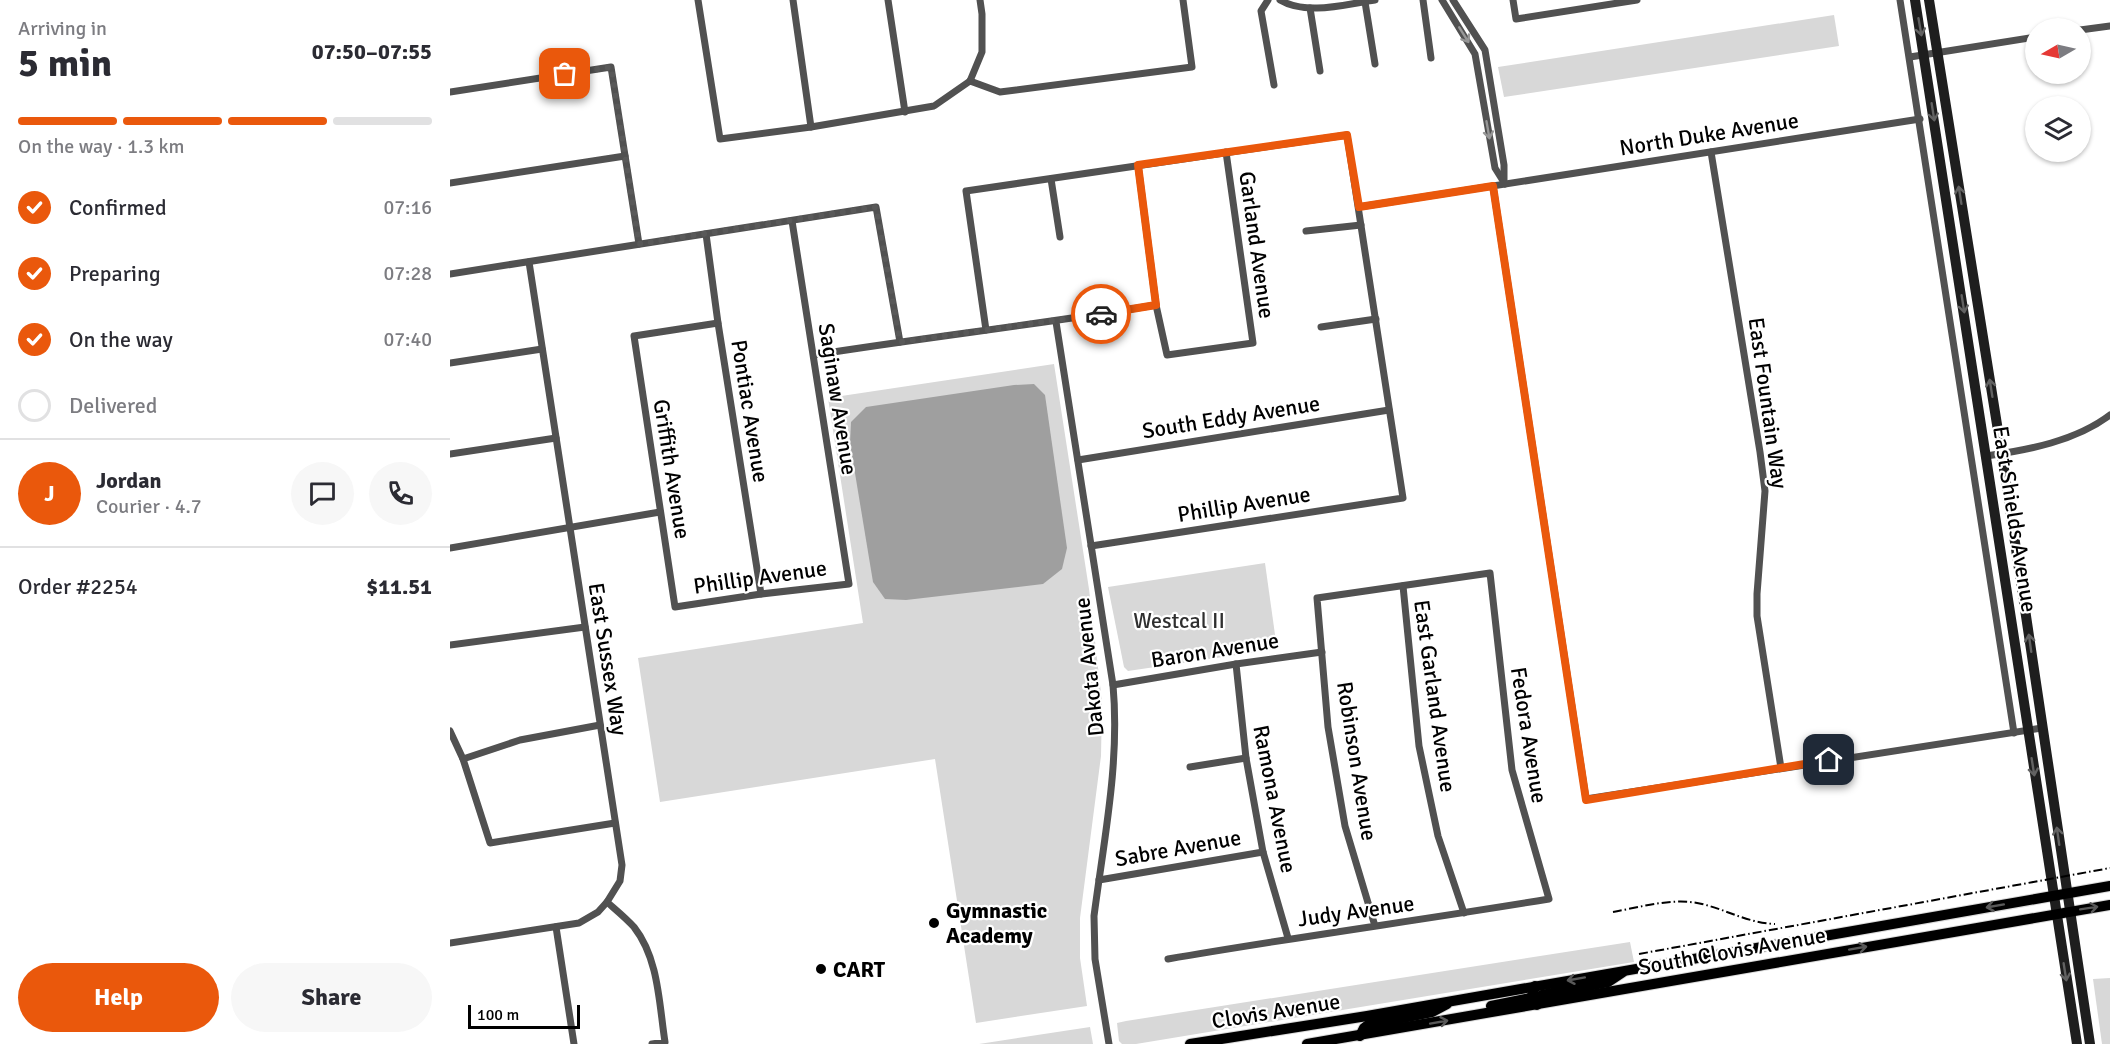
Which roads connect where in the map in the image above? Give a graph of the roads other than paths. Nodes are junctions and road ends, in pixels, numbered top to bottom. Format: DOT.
graph roads {
  1 [pos="698,0"];
  2 [pos="793,0"];
  3 [pos="888,0"];
  4 [pos="980,0"];
  5 [pos="1183,0"];
  6 [pos="1268,0"];
  7 [pos="1280,0"];
  8 [pos="1375,0"];
  9 [pos="1423,0"];
  10 [pos="1453,0"];
  11 [pos="1513,0"];
  12 [pos="1637,0"];
  13 [pos="1900,0"];
  14 [pos="1915,0"];
  15 [pos="1929,0"];
  16 [pos="1365,2"];
  17 [pos="1444,3"];
  18 [pos="1310,8"];
  19 [pos="2110,26"];
  20 [pos="2091,29"];
  21 [pos="2025,39"];
  22 [pos="1937,51"];
  23 [pos="1924,54"];
  24 [pos="1910,57"];
  25 [pos="1431,58"];
  26 [pos="1374,64"];
  27 [pos="1320,70"];
  28 [pos="970,81"];
  29 [pos="1274,85"];
  30 [pos="450,92"];
  31 [pos="905,112"];
  32 [pos="1920,119"];
  33 [pos="811,127"];
  34 [pos="1226,152"];
  35 [pos="1712,152"];
  36 [pos="625,156"];
  37 [pos="1138,165"];
  38 [pos="1051,179"];
  39 [pos="450,183"];
  40 [pos="1504,184"];
  41 [pos="1493,186"];
  42 [pos="1359,207"];
  43 [pos="792,221"];
  44 [pos="1361,225"];
  45 [pos="1306,231"];
  46 [pos="706,234"];
  47 [pos="1060,237"];
  48 [pos="639,244"];
  49 [pos="529,262"];
  50 [pos="450,274"];
  51 [pos="1156,305"];
  52 [pos="1376,319"];
  53 [pos="1056,322"];
  54 [pos="718,323"];
  55 [pos="1322,327"];
  56 [pos="986,330"];
  57 [pos="900,342"];
  58 [pos="542,349"];
  59 [pos="814,355"];
  60 [pos="450,363"];
  61 [pos="1389,410"];
  62 [pos="2110,415"];
  63 [pos="556,438"];
  64 [pos="450,454"];
  65 [pos="2001,454"];
  66 [pos="1986,456"];
  67 [pos="1078,460"];
  68 [pos="660,512"];
  69 [pos="570,526"];
  70 [pos="1091,546"];
  71 [pos="450,548"];
  72 [pos="849,584"];
  73 [pos="1403,586"];
  74 [pos="761,594"];
  75 [pos="675,607"];
  76 [pos="585,627"];
  77 [pos="450,645"];
  78 [pos="1322,652"];
  79 [pos="1236,664"];
  80 [pos="1113,685"];
  81 [pos="600,725"];
  82 [pos="2042,728"];
  83 [pos="2027,730"];
  84 [pos="450,731"];
  85 [pos="2013,733"];
  86 [pos="1246,758"];
  87 [pos="464,759"];
  88 [pos="1190,767"];
  89 [pos="1781,768"];
  90 [pos="615,823"];
  91 [pos="1263,852"];
  92 [pos="1099,880"];
  93 [pos="2110,886"];
  94 [pos="2066,894"];
  95 [pos="2053,896"];
  96 [pos="1549,899"];
  97 [pos="607,902"];
  98 [pos="2110,905"];
  99 [pos="2069,912"];
  100 [pos="1464,913"];
  101 [pos="2056,914"];
  102 [pos="1375,926"];
  103 [pos="556,927"];
  104 [pos="1288,938"];
  105 [pos="450,943"];
  106 [pos="1168,959"];
  107 [pos="1626,970"];
  108 [pos="1535,986"];
  109 [pos="1452,1001"];
  110 [pos="1538,1005"];
  111 [pos="1367,1016"];
  112 [pos="1474,1016"];
  113 [pos="1361,1040"];
  114 [pos="2078,1043"];
  115 [pos="574,1044"];
  116 [pos="652,1044"];
  117 [pos="1109,1044"];
  118 [pos="1190,1044"];
  119 [pos="1307,1044"];
  120 [pos="2090,1044"];
  1 -- 33 [label="street"];
  2 -- 33 [label="street"];
  3 -- 31 [label="street"];
  4 -- 28 [label="street"];
  5 -- 28 [label="street"];
  6 -- 29 [label="street"];
  7 -- 18 [label="street"];
  8 -- 16 [label="street"];
  9 -- 25 [label="street"];
  10 -- 17 [label="street"];
  10 -- 40 [label="street"];
  11 -- 12 [label="street"];
  13 -- 24 [label="street, East Shields Avenue"];
  14 -- 23 [label="main road, East Shields Avenue, one-way"];
  15 -- 22 [label="main road, East Shields Avenue"];
  16 -- 18 [label="street"];
  16 -- 26 [label="street"];
  17 -- 40 [label="street, one-way"];
  18 -- 27 [label="street"];
  19 -- 20 [label="street"];
  21 -- 22 [label="street"];
  22 -- 23 [label="street"];
  65 -- 22 [label="main road, East Shields Avenue, one-way"];
  23 -- 24 [label="street"];
  23 -- 66 [label="main road, East Shields Avenue, one-way"];
  24 -- 32 [label="street, East Shields Avenue"];
  28 -- 31 [label="street"];
  30 -- 36 [label="street"];
  31 -- 33 [label="street"];
  32 -- 35 [label="street, North Duke Avenue"];
  32 -- 85 [label="street, East Shields Avenue"];
  34 -- 37 [label="street"];
  34 -- 42 [label="street"];
  34 -- 51 [label="street, Garland Avenue"];
  35 -- 40 [label="street, North Duke Avenue"];
  35 -- 89 [label="street, East Fountain Way"];
  36 -- 39 [label="street"];
  36 -- 48 [label="street"];
  37 -- 38 [label="street"];
  37 -- 51 [label="street"];
  38 -- 47 [label="street"];
  38 -- 56 [label="street"];
  40 -- 41 [label="street, North Duke Avenue"];
  41 -- 42 [label="street, North Duke Avenue"];
  41 -- 89 [label="street"];
  42 -- 44 [label="street"];
  43 -- 46 [label="street"];
  43 -- 57 [label="street"];
  43 -- 59 [label="street, Saginaw Avenue"];
  44 -- 45 [label="street"];
  44 -- 52 [label="street"];
  46 -- 48 [label="street"];
  46 -- 54 [label="street, Pontiac Avenue"];
  48 -- 49 [label="street"];
  49 -- 50 [label="street"];
  49 -- 58 [label="street, East Sussex Way"];
  51 -- 53 [label="street"];
  52 -- 55 [label="street"];
  52 -- 61 [label="street"];
  53 -- 56 [label="street"];
  53 -- 67 [label="street, Dakota Avenue"];
  54 -- 68 [label="street, Griffith Avenue"];
  54 -- 74 [label="street, Pontiac Avenue"];
  56 -- 57 [label="street"];
  57 -- 59 [label="street"];
  58 -- 60 [label="street"];
  58 -- 63 [label="street, East Sussex Way"];
  59 -- 72 [label="street, Saginaw Avenue"];
  61 -- 67 [label="street, South Eddy Avenue"];
  61 -- 70 [label="street, Phillip Avenue"];
  62 -- 65 [label="street"];
  63 -- 64 [label="street"];
  63 -- 69 [label="street, East Sussex Way"];
  65 -- 66 [label="street"];
  82 -- 65 [label="main road, East Shields Avenue, one-way"];
  66 -- 83 [label="main road, East Shields Avenue"];
  67 -- 70 [label="street, Dakota Avenue"];
  68 -- 69 [label="street"];
  68 -- 75 [label="street, Griffith Avenue"];
  69 -- 71 [label="street"];
  69 -- 76 [label="street, East Sussex Way"];
  70 -- 80 [label="street, Dakota Avenue"];
  72 -- 74 [label="street, Phillip Avenue"];
  73 -- 78 [label="street, Robinson Avenue"];
  73 -- 96 [label="street, Fedora Avenue"];
  73 -- 100 [label="street, East Garland Avenue"];
  74 -- 75 [label="street, Phillip Avenue"];
  76 -- 77 [label="street"];
  76 -- 81 [label="street, East Sussex Way"];
  78 -- 79 [label="street, Baron Avenue"];
  78 -- 102 [label="street, Robinson Avenue"];
  79 -- 80 [label="street, Baron Avenue"];
  79 -- 86 [label="street, Ramona Avenue"];
  80 -- 92 [label="street, Dakota Avenue"];
  81 -- 87 [label="street"];
  81 -- 90 [label="street, East Sussex Way"];
  82 -- 83 [label="street"];
  94 -- 82 [label="main road, East Shields Avenue, one-way"];
  83 -- 85 [label="street"];
  83 -- 95 [label="main road, East Shields Avenue, one-way"];
  84 -- 87 [label="street"];
  85 -- 89 [label="street"];
  86 -- 88 [label="street"];
  86 -- 91 [label="street, Ramona Avenue"];
  87 -- 90 [label="street"];
  90 -- 97 [label="street, East Sussex Way"];
  91 -- 92 [label="street, Sabre Avenue"];
  91 -- 104 [label="street, Ramona Avenue"];
  92 -- 117 [label="street, Dakota Avenue"];
  93 -- 94 [label="main road, South Clovis Avenue"];
  94 -- 95 [label="main road, South Clovis Avenue"];
  94 -- 99 [label="main road, East Shields Avenue"];
  95 -- 101 [label="main road, East Shields Avenue"];
  95 -- 107 [label="main road, South Clovis Avenue, one-way"];
  96 -- 100 [label="street, Judy Avenue"];
  97 -- 103 [label="street"];
  97 -- 116 [label="street"];
  99 -- 98 [label="main road, South Clovis Avenue, one-way"];
  99 -- 101 [label="main road, South Clovis Avenue"];
  99 -- 120 [label="main road, East Shields Avenue"];
  100 -- 102 [label="street, Judy Avenue"];
  110 -- 101 [label="main road, South Clovis Avenue, one-way"];
  101 -- 114 [label="main road, East Shields Avenue, one-way"];
  102 -- 104 [label="street, Judy Avenue"];
  103 -- 105 [label="street"];
  103 -- 115 [label="street"];
  104 -- 106 [label="street, Judy Avenue"];
  107 -- 108 [label="main road, South Clovis Avenue, one-way"];
  107 -- 110 [label="main road"];
  108 -- 109 [label="main road, South Clovis Avenue"];
  108 -- 112 [label="main road"];
  109 -- 111 [label="main road, South Clovis Avenue"];
  109 -- 113 [label="main road"];
  110 -- 112 [label="main road, South Clovis Avenue"];
  111 -- 118 [label="main road, Clovis Avenue"];
  113 -- 112 [label="main road, South Clovis Avenue, one-way"];
  113 -- 119 [label="main road, Clovis Avenue"];
}
